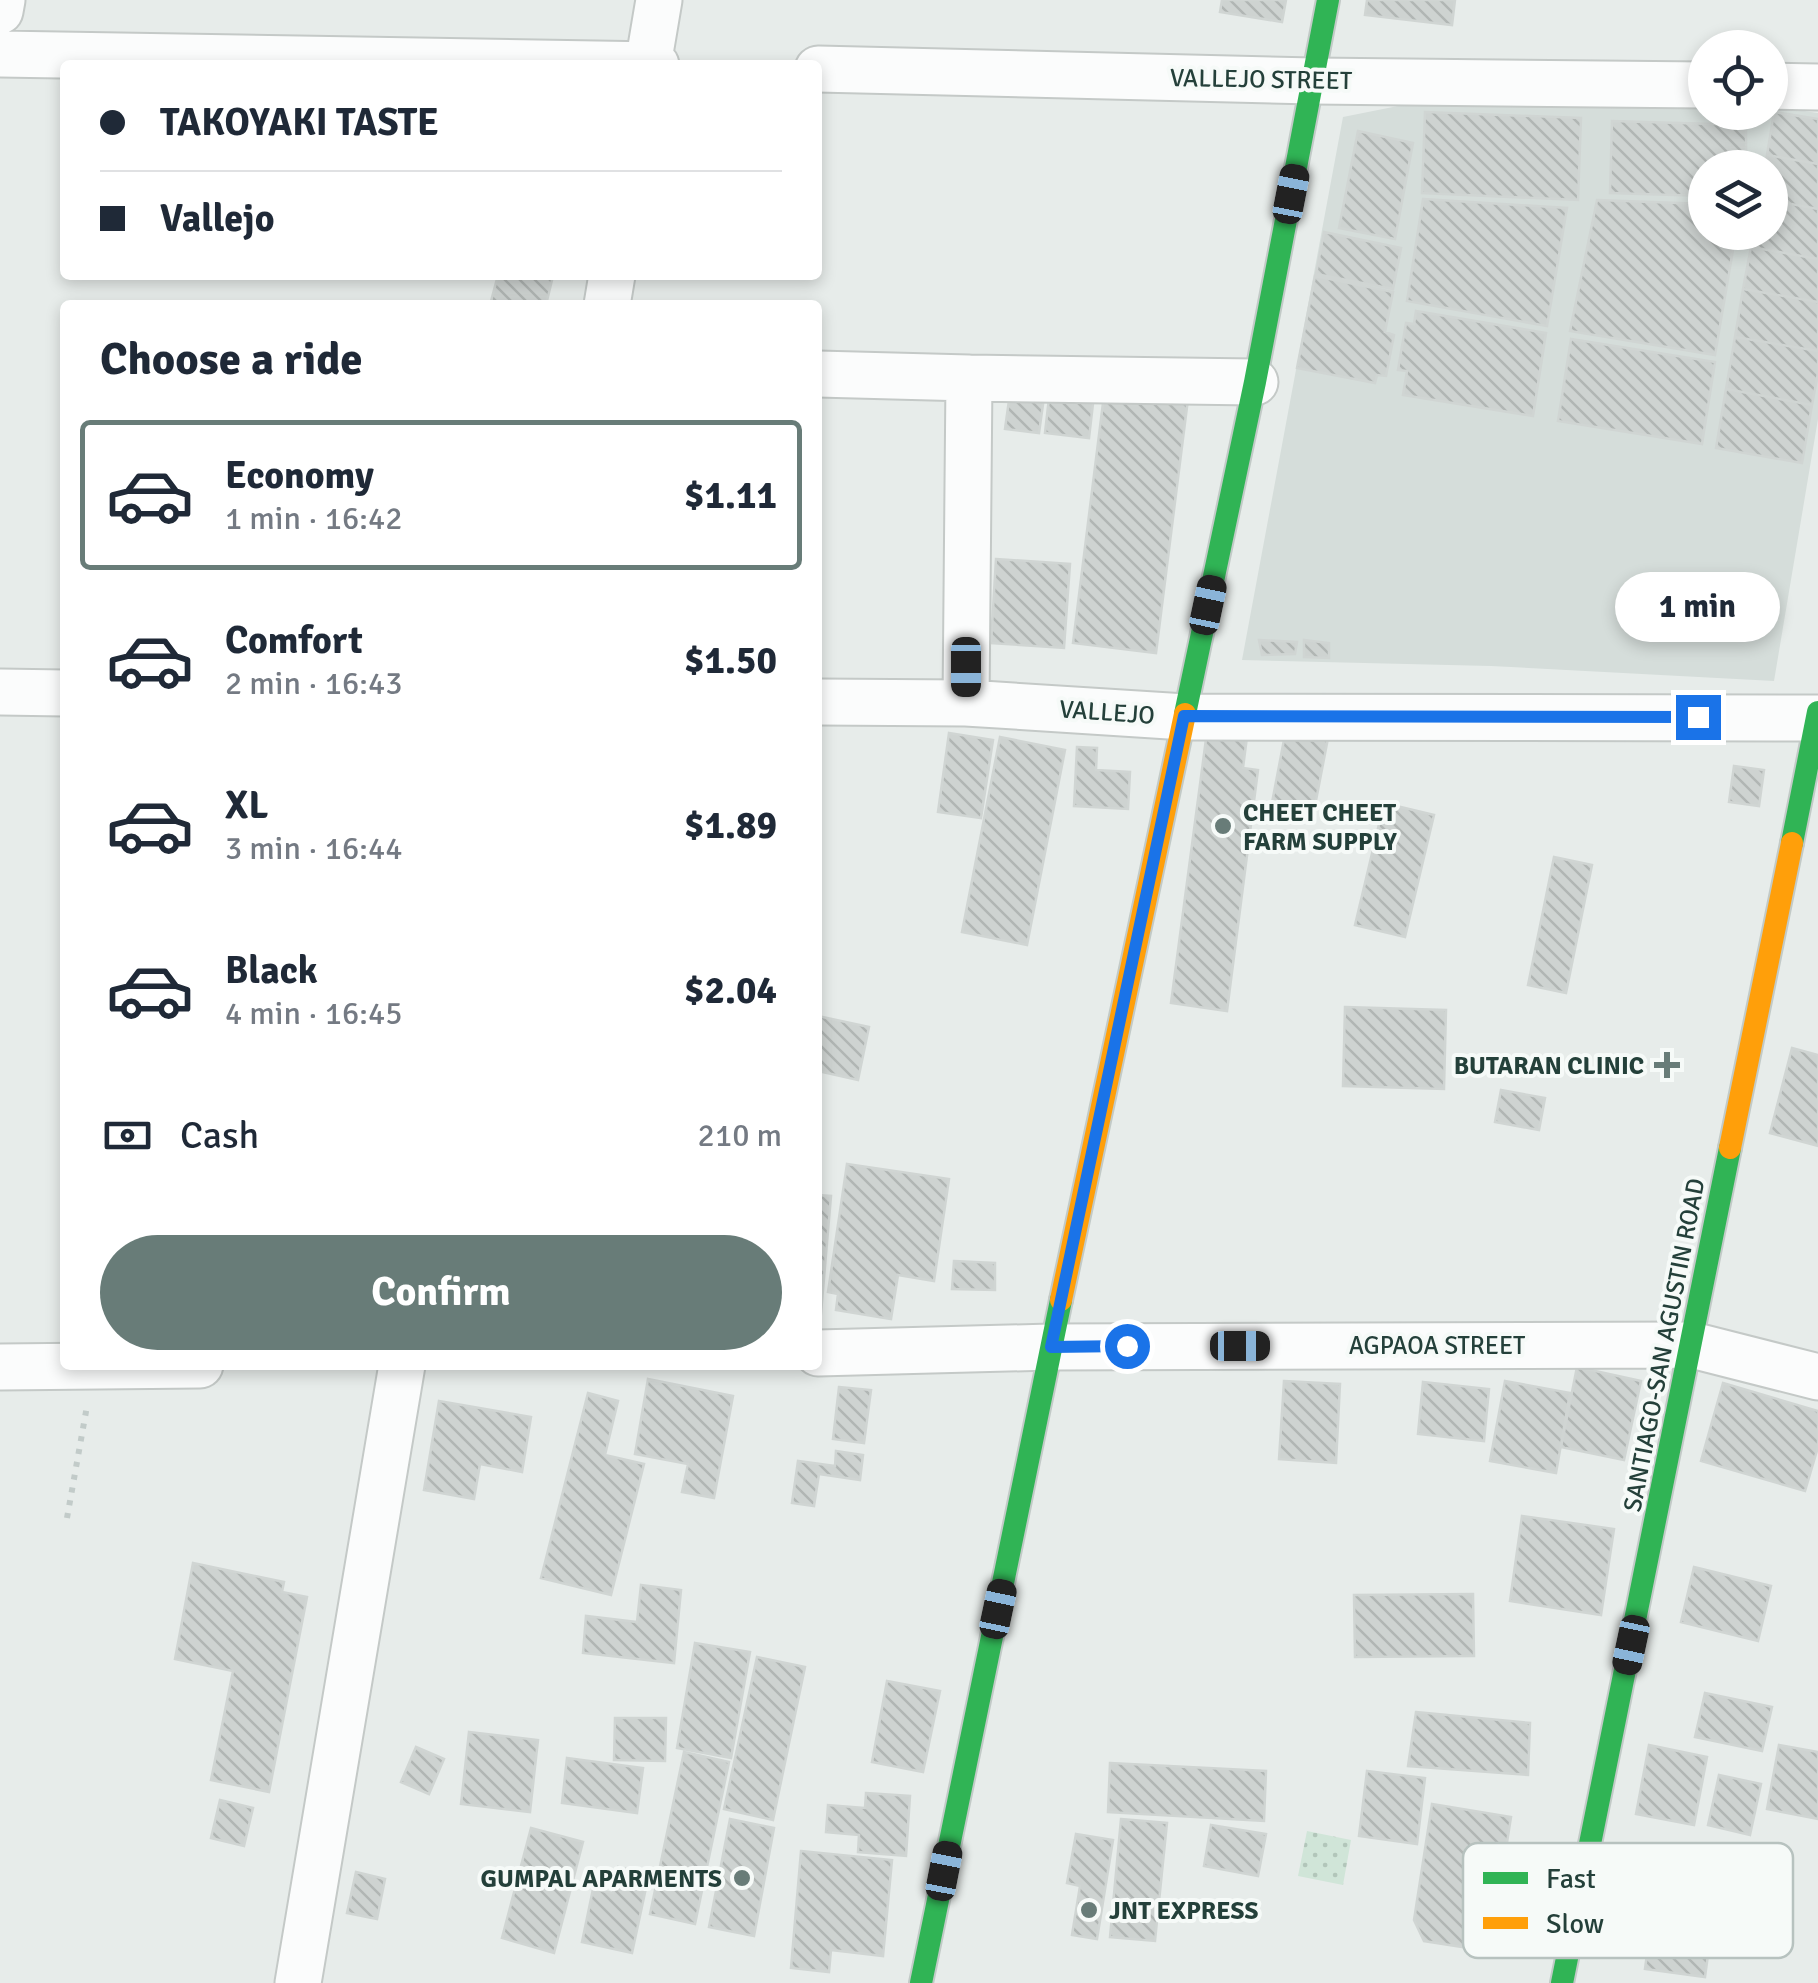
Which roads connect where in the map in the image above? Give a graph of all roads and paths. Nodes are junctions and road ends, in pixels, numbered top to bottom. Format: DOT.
graph roads {
  1 [pos="2,0"];
  2 [pos="659,0"];
  3 [pos="1328,0"];
  4 [pos="0,11"];
  5 [pos="0,54"];
  6 [pos="353,60"];
  7 [pos="649,60"];
  8 [pos="822,69"];
  9 [pos="1313,80"];
  10 [pos="1688,85"];
  11 [pos="1788,86"];
  12 [pos="1818,86"];
  13 [pos="822,374"];
  14 [pos="969,378"];
  15 [pos="1255,382"];
  16 [pos="0,692"];
  17 [pos="60,693"];
  18 [pos="822,702"];
  19 [pos="966,703"];
  20 [pos="1184,716"];
  21 [pos="1818,716"];
  22 [pos="1692,1344"];
  23 [pos="1051,1347"];
  24 [pos="822,1352"];
  25 [pos="60,1366"];
  26 [pos="0,1367"];
  27 [pos="93,1370"];
  28 [pos="401,1370"];
  29 [pos="1818,1377"];
  30 [pos="67,1518"];
  31 [pos="1590,1843"];
  32 [pos="1567,1958"];
  33 [pos="298,1983"];
  34 [pos="922,1983"];
  35 [pos="1562,1983"];
  1 -- 4 [label="street"];
  2 -- 7 [label="street"];
  3 -- 9 [label="street"];
  5 -- 6 [label="street"];
  8 -- 9 [label="street, VALLEJO STREET"];
  9 -- 10 [label="street, VALLEJO STREET"];
  9 -- 15 [label="street"];
  11 -- 12 [label="street"];
  13 -- 14 [label="street"];
  14 -- 15 [label="street"];
  14 -- 19 [label="street"];
  15 -- 20 [label="street"];
  16 -- 17 [label="street"];
  18 -- 19 [label="street, VALLEJO"];
  19 -- 20 [label="street, VALLEJO"];
  20 -- 21 [label="street, VALLEJO"];
  20 -- 23 [label="street"];
  21 -- 22 [label="street, SANTIAGO-SAN AGUSTIN ROAD"];
  22 -- 23 [label="street, AGPAOA STREET"];
  22 -- 29 [label="street, AGPAOA STREET"];
  22 -- 31 [label="street, SANTIAGO-SAN AGUSTIN ROAD"];
  23 -- 24 [label="street, AGPAOA STREET"];
  23 -- 34 [label="street"];
  25 -- 26 [label="street"];
  27 -- 30 [label="path"];
  28 -- 33 [label="street"];
  32 -- 35 [label="street, SANTIAGO-SAN AGUSTIN ROAD"];
}
